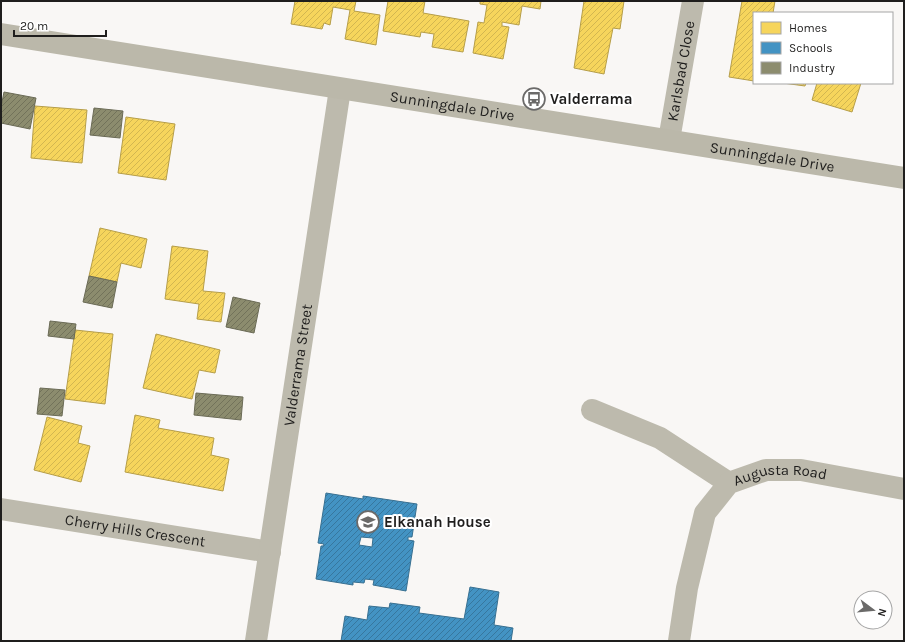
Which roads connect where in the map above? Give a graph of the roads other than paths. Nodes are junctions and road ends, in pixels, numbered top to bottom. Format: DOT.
graph roads {
  1 [pos="693,1"];
  2 [pos="1,34"];
  3 [pos="340,89"];
  4 [pos="669,140"];
  5 [pos="904,178"];
  6 [pos="592,410"];
  7 [pos="729,483"];
  8 [pos="904,489"];
  9 [pos="1,509"];
  10 [pos="270,552"];
  11 [pos="256,641"];
  12 [pos="679,641"];
  1 -- 4 [label="street, Karlsbad Close"];
  2 -- 3 [label="street, Sunningdale Drive"];
  3 -- 4 [label="street, Sunningdale Drive"];
  3 -- 10 [label="street, Valderrama Street"];
  4 -- 5 [label="street, Sunningdale Drive"];
  6 -- 7 [label="street"];
  7 -- 8 [label="street, Augusta Road"];
  7 -- 12 [label="street, Augusta Road"];
  9 -- 10 [label="street, Cherry Hills Crescent"];
  10 -- 11 [label="street, Valderrama Street"];
}
